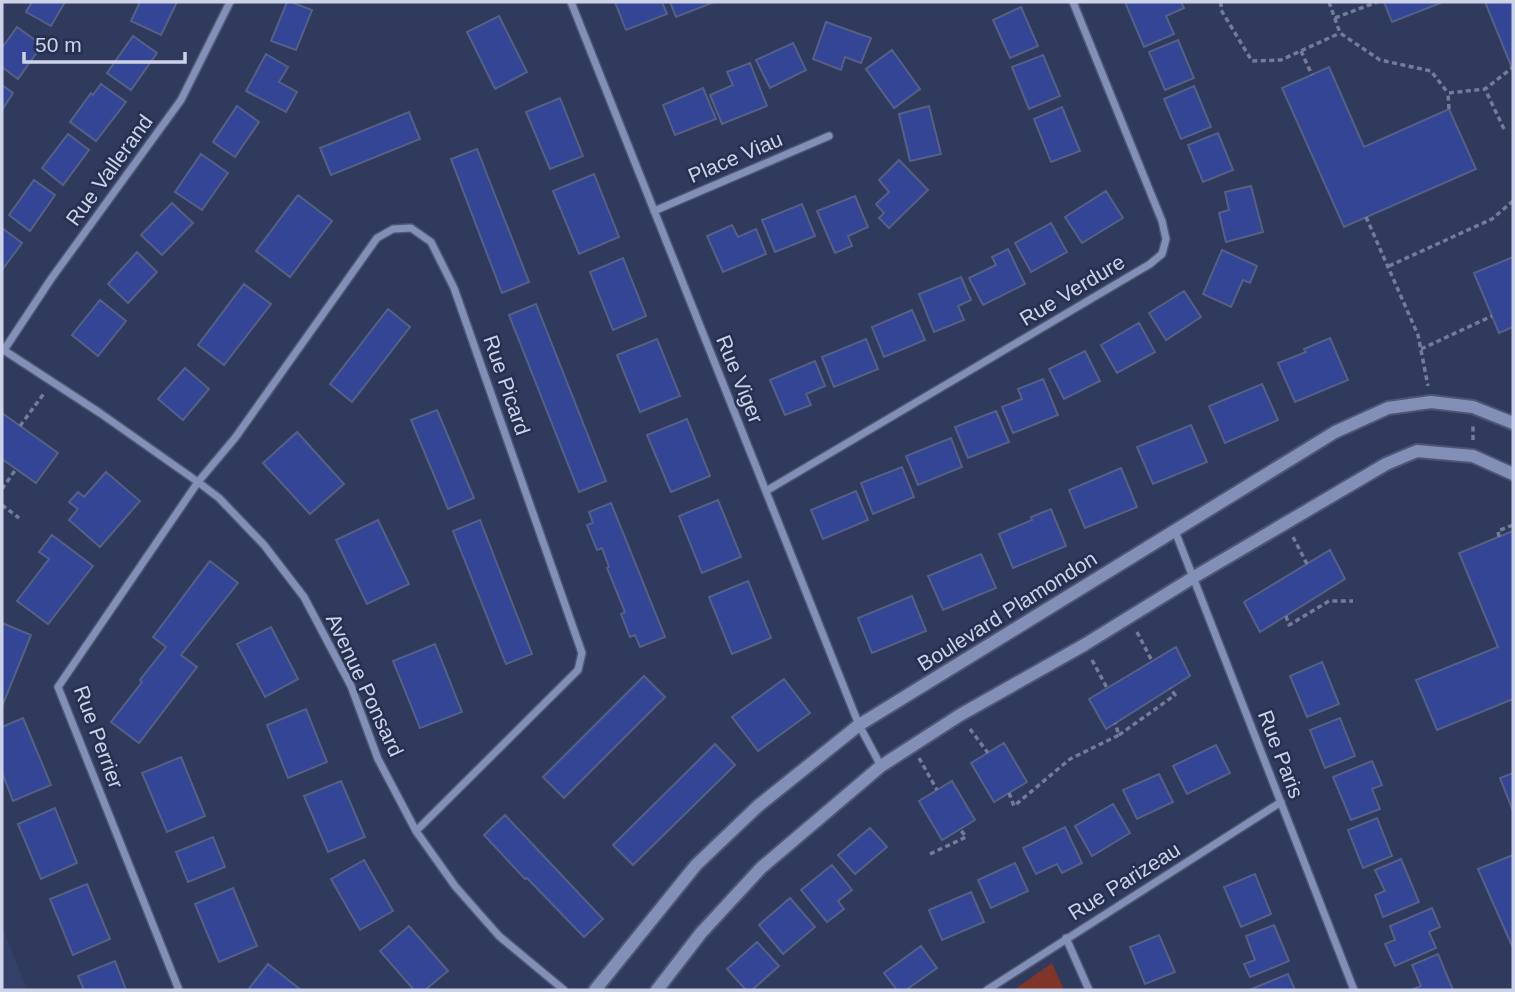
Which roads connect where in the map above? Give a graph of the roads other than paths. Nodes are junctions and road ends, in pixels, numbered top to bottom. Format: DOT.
graph roads {
  1 [pos="230,2"];
  2 [pos="571,2"];
  3 [pos="1073,2"];
  4 [pos="829,136"];
  5 [pos="654,211"];
  6 [pos="3,349"];
  7 [pos="1513,424"];
  8 [pos="1513,474"];
  9 [pos="198,482"];
  10 [pos="766,491"];
  11 [pos="1175,530"];
  12 [pos="1194,577"];
  13 [pos="859,725"];
  14 [pos="881,766"];
  15 [pos="1280,802"];
  16 [pos="416,831"];
  17 [pos="1066,938"];
  18 [pos="178,990"];
  19 [pos="564,990"];
  20 [pos="595,990"];
  21 [pos="657,990"];
  22 [pos="987,990"];
  23 [pos="1089,990"];
  24 [pos="1354,990"];
  1 -- 6 [label="street, Rue Vallerand"];
  2 -- 5 [label="street, Rue Viger"];
  3 -- 10 [label="street, Rue Verdure"];
  4 -- 5 [label="street, Place Viau"];
  5 -- 10 [label="street, Rue Viger"];
  6 -- 9 [label="street, Avenue Ponsard"];
  7 -- 11 [label="street, Boulevard Plamondon"];
  8 -- 12 [label="street"];
  9 -- 16 [label="street, Avenue Ponsard"];
  9 -- 16 [label="street, Rue Picard"];
  9 -- 18 [label="street, Rue Perrier"];
  10 -- 13 [label="street, Rue Viger"];
  11 -- 12 [label="street, Rue Paris"];
  11 -- 13 [label="street, Boulevard Plamondon"];
  12 -- 14 [label="street"];
  12 -- 15 [label="street, Rue Paris"];
  13 -- 14 [label="street, Rue Viger"];
  13 -- 20 [label="street, Boulevard Plamondon"];
  14 -- 21 [label="street"];
  15 -- 17 [label="street, Rue Parizeau"];
  15 -- 24 [label="street, Rue Paris"];
  16 -- 19 [label="street, Avenue Ponsard"];
  17 -- 22 [label="street, Rue Parizeau"];
  17 -- 23 [label="street"];
}
